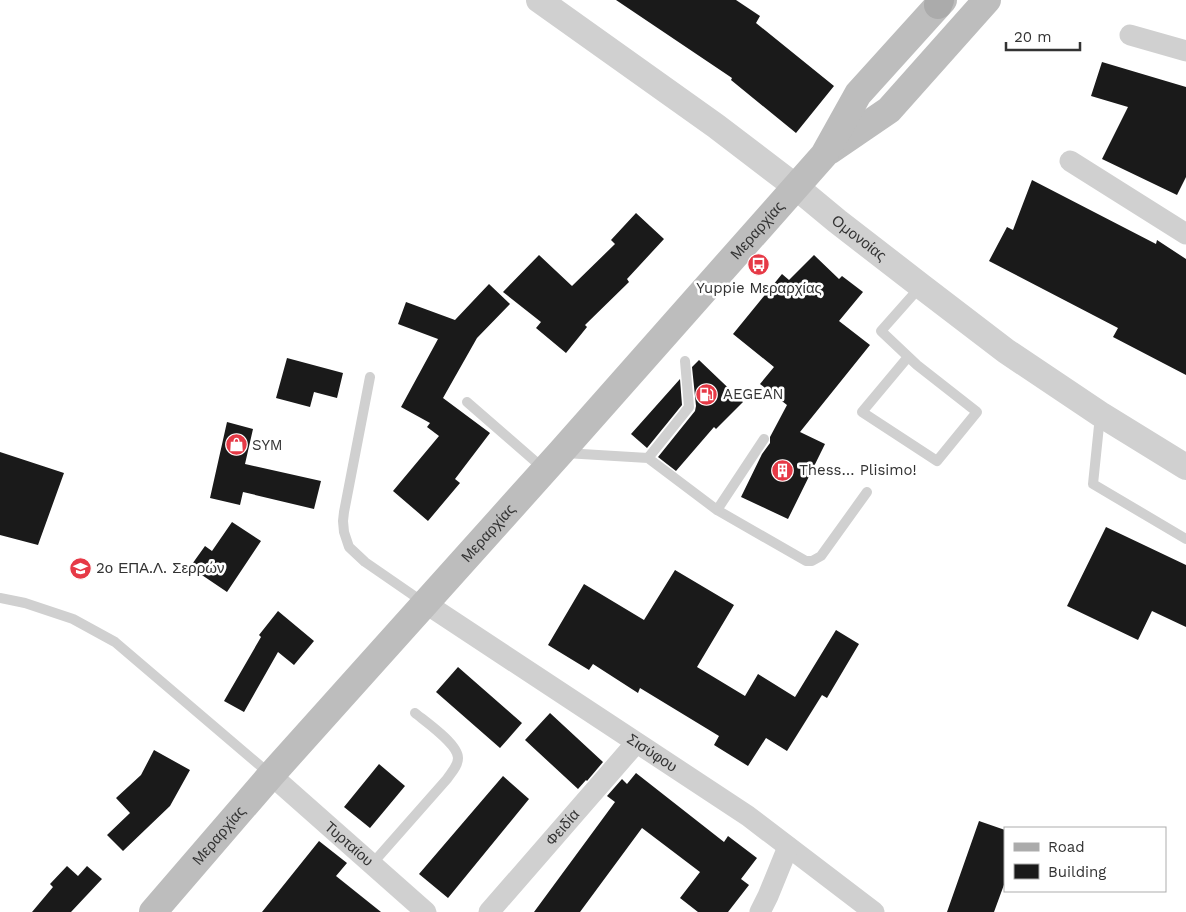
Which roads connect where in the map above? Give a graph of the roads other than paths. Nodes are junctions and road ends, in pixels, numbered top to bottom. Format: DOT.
graph roads {
  1 [pos="539,0"];
  2 [pos="987,0"];
  3 [pos="940,2"];
  4 [pos="1130,35"];
  5 [pos="1186,51"];
  6 [pos="824,155"];
  7 [pos="1070,161"];
  8 [pos="796,187"];
  9 [pos="1186,234"];
  10 [pos="920,286"];
  11 [pos="908,356"];
  12 [pos="685,361"];
  13 [pos="370,377"];
  14 [pos="468,402"];
  15 [pos="1100,414"];
  16 [pos="764,439"];
  17 [pos="648,458"];
  18 [pos="553,461"];
  19 [pos="1186,467"];
  20 [pos="867,492"];
  21 [pos="717,510"];
  22 [pos="1186,539"];
  23 [pos="0,598"];
  24 [pos="425,603"];
  25 [pos="415,713"];
  26 [pos="636,743"];
  27 [pos="271,775"];
  28 [pos="788,847"];
  29 [pos="372,864"];
  30 [pos="153,912"];
  31 [pos="426,912"];
  32 [pos="489,912"];
  33 [pos="760,912"];
  34 [pos="874,912"];
  1 -- 8 [label="street, Ομονοίας"];
  2 -- 6 [label="main road, Μεραρχίας"];
  3 -- 6 [label="main road, Μεραρχίας"];
  4 -- 5 [label="street"];
  6 -- 8 [label="main road, Μεραρχίας"];
  7 -- 9 [label="street"];
  8 -- 10 [label="street, Ομονοίας"];
  8 -- 18 [label="main road, Μεραρχίας"];
  10 -- 11 [label="lane"];
  10 -- 15 [label="street, Ομονοίας"];
  11 -- 11 [label="lane"];
  12 -- 17 [label="lane"];
  13 -- 24 [label="lane"];
  14 -- 18 [label="lane"];
  15 -- 19 [label="street, Ομονοίας"];
  15 -- 22 [label="lane"];
  16 -- 21 [label="lane"];
  17 -- 18 [label="lane"];
  17 -- 21 [label="lane"];
  18 -- 24 [label="main road, Μεραρχίας"];
  20 -- 21 [label="lane"];
  23 -- 27 [label="lane"];
  24 -- 26 [label="street, Σισύφου"];
  24 -- 27 [label="main road, Μεραρχίας"];
  25 -- 29 [label="lane"];
  26 -- 28 [label="street, Σισύφου"];
  26 -- 32 [label="street, Φειδία"];
  27 -- 29 [label="street, Τυρταίου"];
  27 -- 30 [label="main road, Μεραρχίας"];
  28 -- 33 [label="street"];
  28 -- 34 [label="street, Σισύφου"];
  29 -- 31 [label="street, Τυρταίου"];
}
